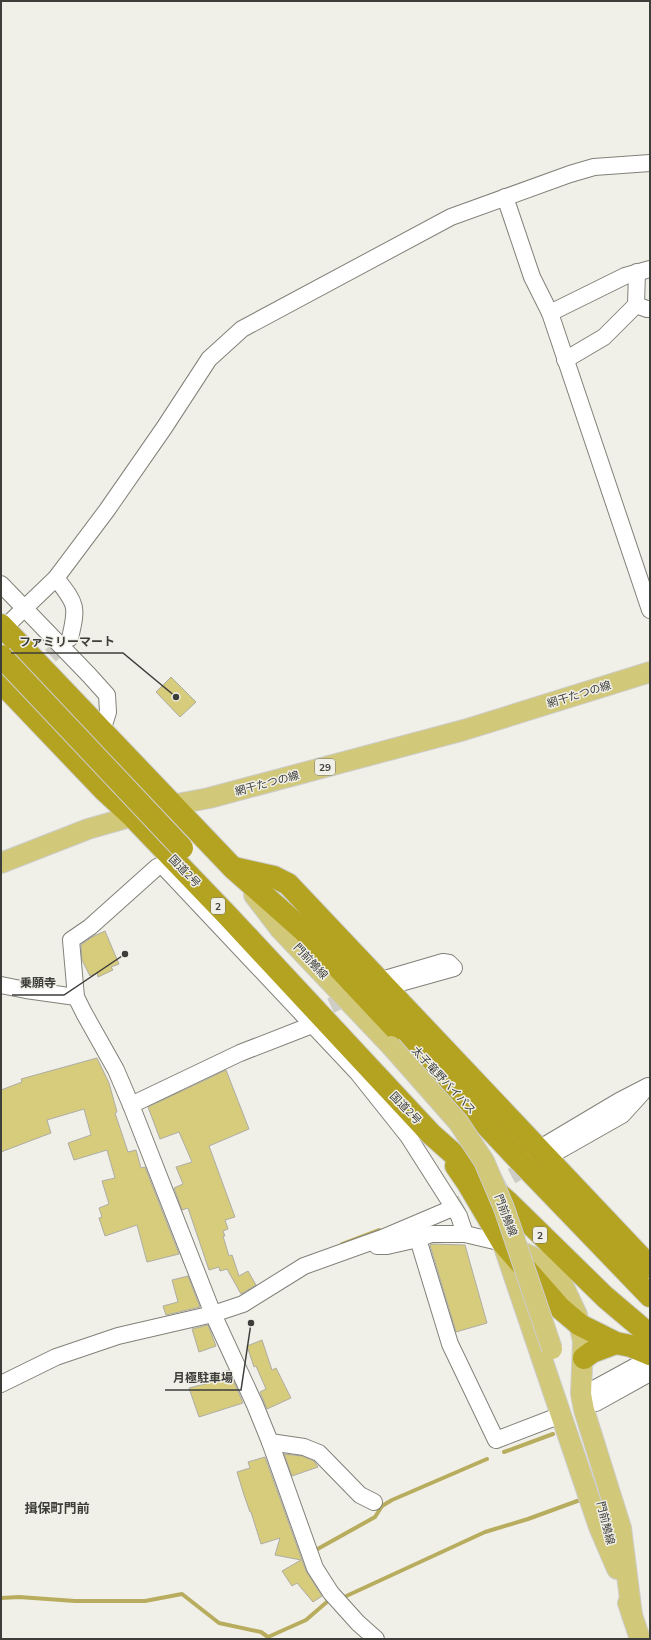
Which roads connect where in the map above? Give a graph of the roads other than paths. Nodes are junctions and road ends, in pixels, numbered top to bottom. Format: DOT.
graph roads {
  1 [pos="650,163"];
  2 [pos="505,197"];
  3 [pos="644,270"];
  4 [pos="643,307"];
  5 [pos="550,313"];
  6 [pos="565,360"];
  7 [pos="56,578"];
  8 [pos="1,584"];
  9 [pos="24,608"];
  10 [pos="650,610"];
  11 [pos="2,626"];
  12 [pos="70,638"];
  13 [pos="1,656"];
  14 [pos="650,672"];
  15 [pos="1,682"];
  16 [pos="1,697"];
  17 [pos="102,731"];
  18 [pos="70,755"];
  19 [pos="172,805"];
  20 [pos="132,816"];
  21 [pos="1,863"];
  22 [pos="233,868"];
  23 [pos="226,924"];
  24 [pos="1,985"];
  25 [pos="380,989"];
  26 [pos="76,997"];
  27 [pos="312,1021"];
  28 [pos="359,1066"];
  29 [pos="131,1105"];
  30 [pos="431,1134"];
  31 [pos="547,1151"];
  32 [pos="519,1160"];
  33 [pos="510,1203"];
  34 [pos="481,1206"];
  35 [pos="448,1210"];
  36 [pos="465,1234"];
  37 [pos="418,1239"];
  38 [pos="503,1243"];
  39 [pos="359,1246"];
  40 [pos="615,1260"];
  41 [pos="650,1266"];
  42 [pos="650,1285"];
  43 [pos="650,1296"];
  44 [pos="213,1314"];
  45 [pos="580,1325"];
  46 [pos="650,1335"];
  47 [pos="616,1343"];
  48 [pos="650,1354"];
  49 [pos="584,1358"];
  50 [pos="648,1374"];
  51 [pos="1,1384"];
  52 [pos="589,1400"];
  53 [pos="559,1422"];
  54 [pos="270,1442"];
  55 [pos="374,1502"];
  56 [pos="618,1569"];
  57 [pos="632,1614"];
  58 [pos="376,1639"];
  59 [pos="640,1639"];
  1 -- 2 [label="street"];
  2 -- 5 [label="street"];
  2 -- 7 [label="street"];
  3 -- 4 [label="street"];
  3 -- 5 [label="street"];
  4 -- 6 [label="street"];
  5 -- 6 [label="street"];
  6 -- 10 [label="street"];
  7 -- 9 [label="street"];
  7 -- 12 [label="street"];
  8 -- 9 [label="street"];
  9 -- 11 [label="street"];
  9 -- 17 [label="street"];
  11 -- 17 [label="highway"];
  13 -- 33 [label="highway, 2, bridge"];
  14 -- 19 [label="main road, 網干たつの線 / 29"];
  15 -- 18 [label="highway, 国道2号 / 2"];
  16 -- 18 [label="street"];
  17 -- 19 [label="highway"];
  18 -- 20 [label="highway, 国道2号 / 2"];
  19 -- 20 [label="main road, 網干たつの線 / 29"];
  19 -- 22 [label="highway"];
  20 -- 21 [label="main road, 網干たつの線 / 29"];
  20 -- 23 [label="highway, 国道2号 / 2"];
  22 -- 25 [label="highway, 太子竜野バイパス"];
  22 -- 56 [label="main road, 門前鵤線, bridge"];
  23 -- 26 [label="street"];
  23 -- 27 [label="highway, 国道2号 / 2"];
  24 -- 26 [label="street"];
  25 -- 31 [label="highway"];
  25 -- 32 [label="highway, 太子竜野バイパス"];
  26 -- 29 [label="street"];
  27 -- 28 [label="highway, 国道2号 / 2"];
  27 -- 29 [label="street"];
  28 -- 30 [label="highway, 国道2号 / 2"];
  28 -- 36 [label="street"];
  29 -- 44 [label="street"];
  30 -- 33 [label="highway, 2"];
  30 -- 34 [label="highway"];
  31 -- 31 [label="street"];
  31 -- 32 [label="street"];
  31 -- 41 [label="highway"];
  32 -- 40 [label="highway, 太子竜野バイパス"];
  33 -- 46 [label="highway, 2"];
  34 -- 36 [label="street"];
  34 -- 38 [label="highway"];
  35 -- 39 [label="street"];
  36 -- 37 [label="street"];
  36 -- 38 [label="street"];
  37 -- 39 [label="street"];
  37 -- 53 [label="street"];
  38 -- 45 [label="highway"];
  38 -- 53 [label="main road"];
  39 -- 44 [label="street"];
  40 -- 42 [label="highway"];
  40 -- 43 [label="highway, 太子竜野バイパス"];
  44 -- 51 [label="street"];
  44 -- 54 [label="street"];
  45 -- 47 [label="highway"];
  45 -- 49 [label="main road"];
  47 -- 48 [label="highway"];
  47 -- 49 [label="highway"];
  49 -- 52 [label="main road"];
  50 -- 52 [label="street"];
  52 -- 57 [label="main road"];
  53 -- 56 [label="main road"];
  54 -- 55 [label="street"];
  54 -- 58 [label="street"];
  56 -- 57 [label="main road, 門前鵤線"];
  57 -- 59 [label="main road, 門前鵤線"];
}
